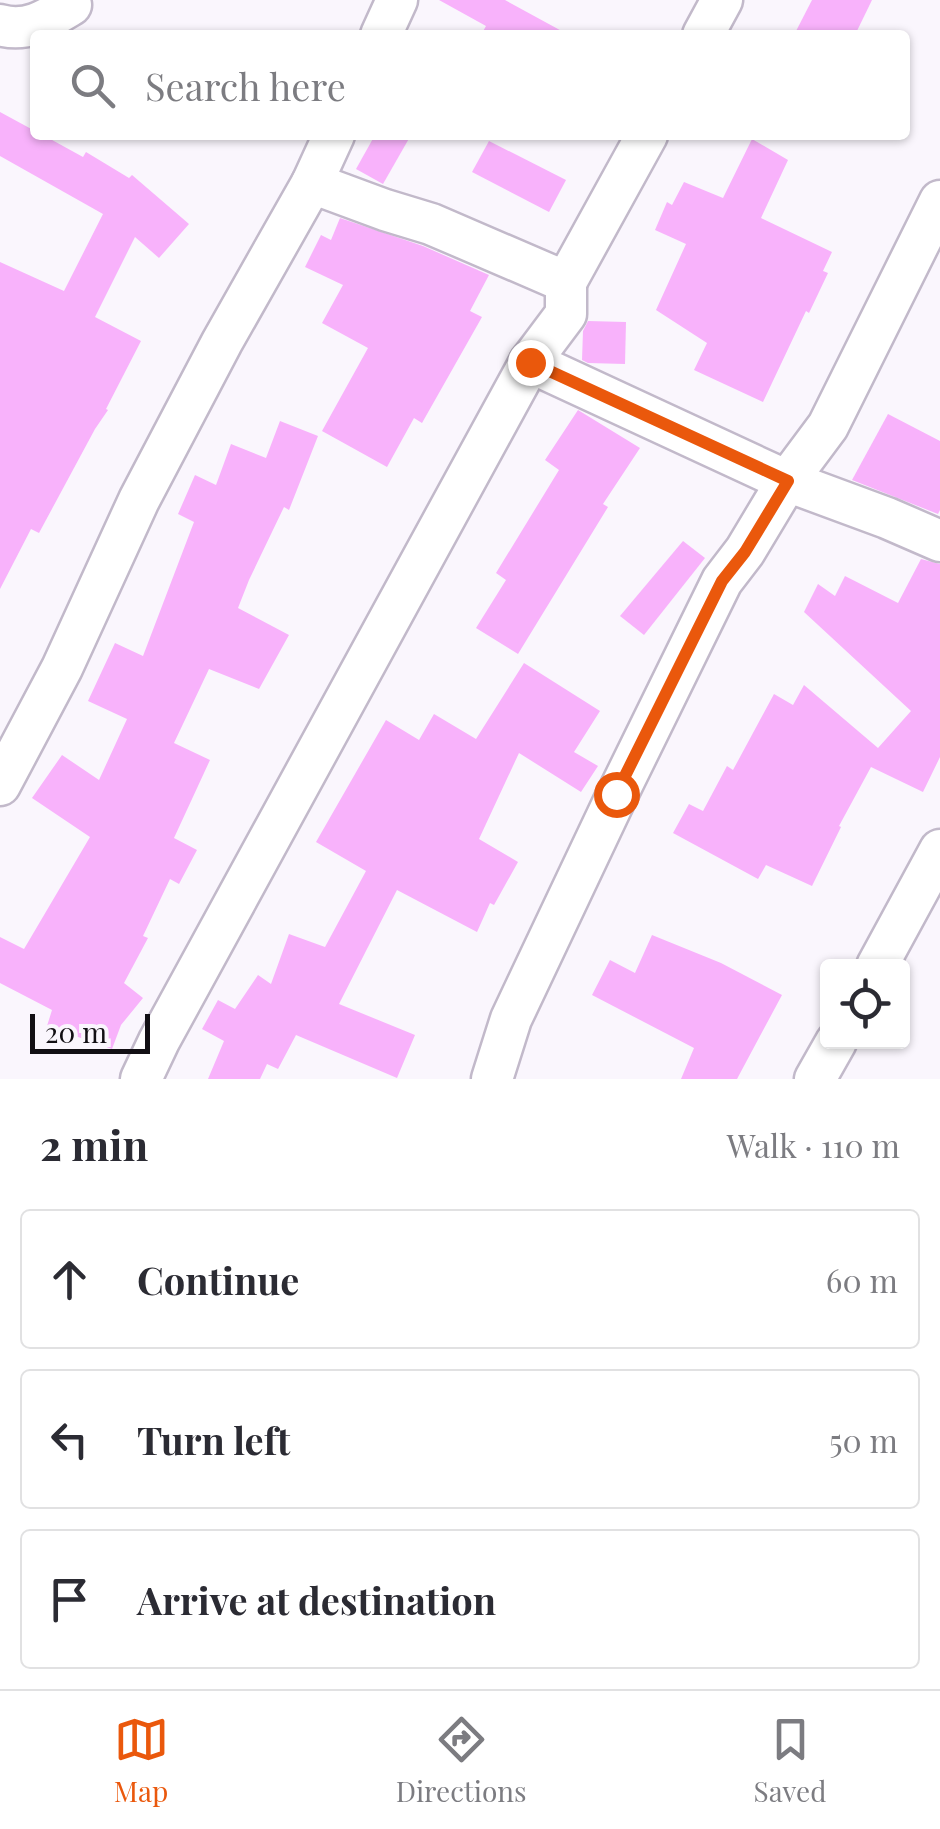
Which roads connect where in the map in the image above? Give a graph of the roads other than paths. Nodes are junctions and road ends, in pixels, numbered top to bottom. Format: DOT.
graph roads {
  1 [pos="398,0"];
  2 [pos="722,0"];
  3 [pos="70,5"];
  4 [pos="0,25"];
  5 [pos="383,30"];
  6 [pos="706,30"];
  7 [pos="332,140"];
  8 [pos="645,140"];
  9 [pos="312,183"];
  10 [pos="940,202"];
  11 [pos="566,282"];
  12 [pos="530,362"];
  13 [pos="788,481"];
  14 [pos="940,541"];
  15 [pos="0,785"];
  16 [pos="940,850"];
  17 [pos="881,959"];
  18 [pos="832,1049"];
  19 [pos="141,1079"];
  20 [pos="492,1079"];
  21 [pos="815,1079"];
  1 -- 5 [label="street"];
  2 -- 6 [label="street"];
  3 -- 4 [label="street"];
  7 -- 9 [label="street"];
  8 -- 11 [label="street"];
  9 -- 11 [label="street"];
  9 -- 15 [label="street"];
  10 -- 13 [label="street"];
  11 -- 12 [label="street"];
  12 -- 13 [label="street"];
  12 -- 19 [label="street"];
  13 -- 14 [label="street"];
  13 -- 20 [label="street"];
  16 -- 17 [label="street"];
  18 -- 21 [label="street"];
}
